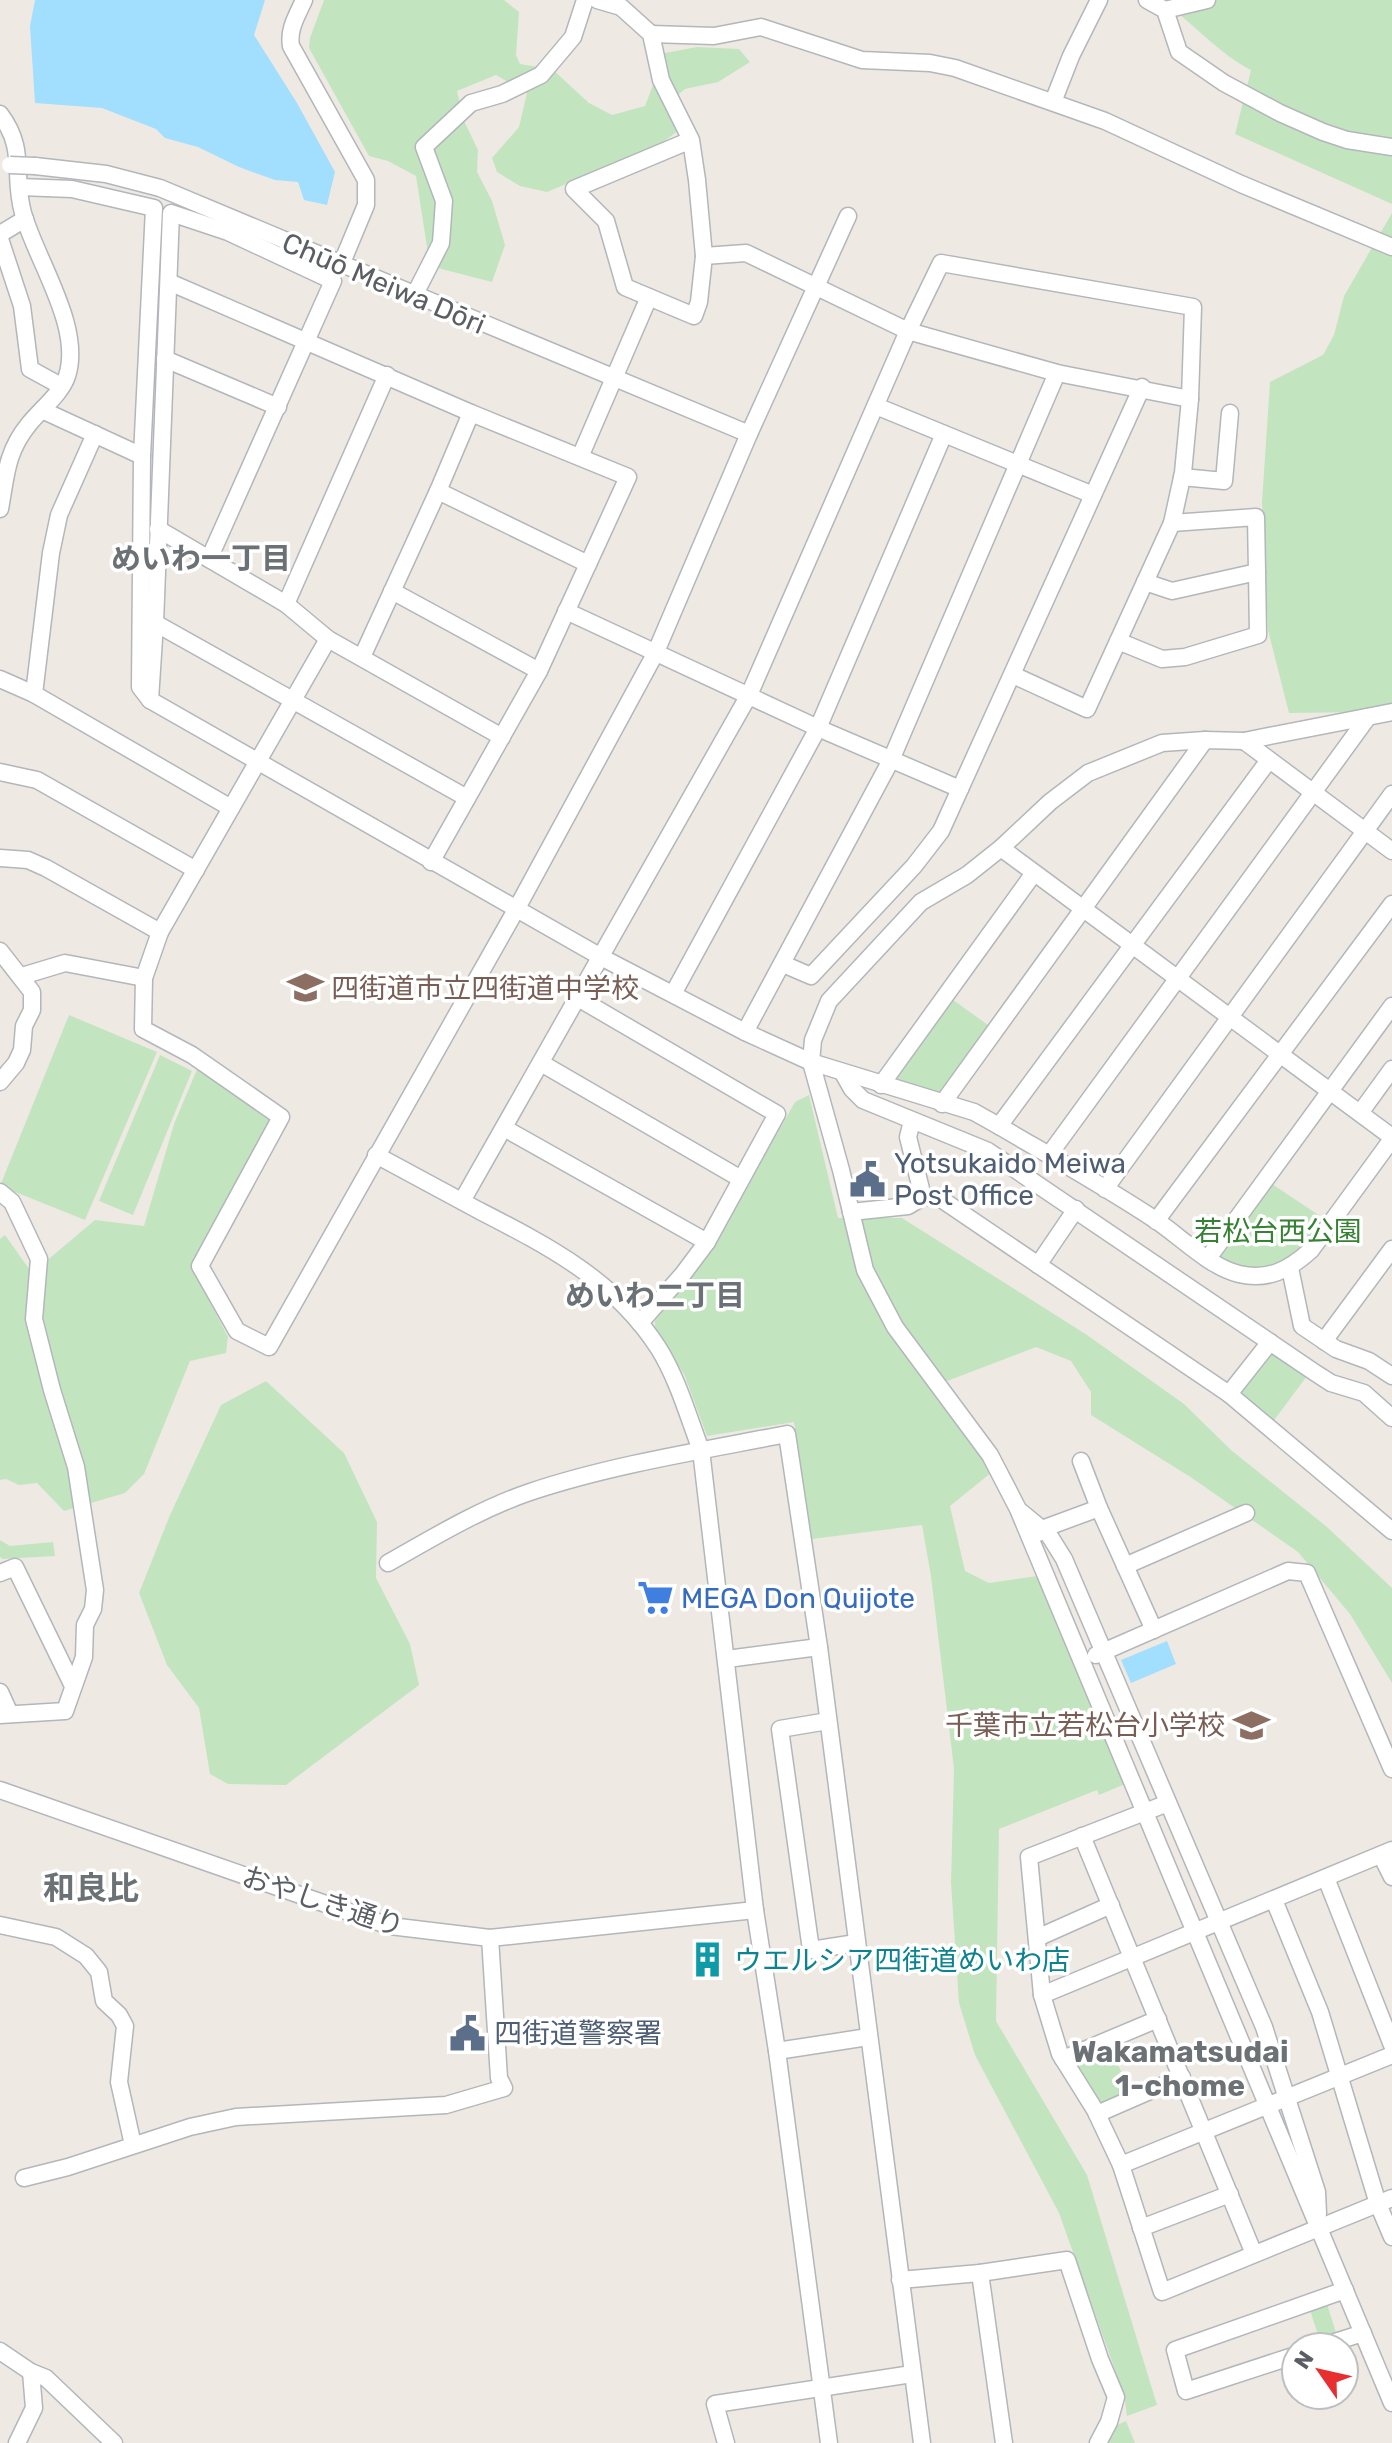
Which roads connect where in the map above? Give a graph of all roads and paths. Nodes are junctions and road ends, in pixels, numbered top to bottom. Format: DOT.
graph roads {
  1 [pos="304,0"];
  2 [pos="585,0"];
  3 [pos="597,0"];
  4 [pos="1099,0"];
  5 [pos="1147,0"];
  6 [pos="1207,0"];
  7 [pos="1165,10"];
  8 [pos="651,34"];
  9 [pos="1053,102"];
  10 [pos="0,114"];
  11 [pos="691,140"];
  12 [pos="1392,147"];
  13 [pos="5,165"];
  14 [pos="20,187"];
  15 [pos="848,216"];
  16 [pos="25,219"];
  17 [pos="0,237"];
  18 [pos="1392,247"];
  19 [pos="704,256"];
  20 [pos="341,265"];
  21 [pos="169,282"];
  22 [pos="815,286"];
  23 [pos="414,296"];
  24 [pos="649,297"];
  25 [pos="908,331"];
  26 [pos="308,341"];
  27 [pos="165,359"];
  28 [pos="1057,373"];
  29 [pos="387,375"];
  30 [pos="613,379"];
  31 [pos="61,386"];
  32 [pos="1142,387"];
  33 [pos="1190,399"];
  34 [pos="876,406"];
  35 [pos="278,407"];
  36 [pos="42,410"];
  37 [pos="471,413"];
  38 [pos="1230,413"];
  39 [pos="95,434"];
  40 [pos="749,434"];
  41 [pos="944,434"];
  42 [pos="4,452"];
  43 [pos="142,456"];
  44 [pos="580,457"];
  45 [pos="1017,464"];
  46 [pos="1182,477"];
  47 [pos="438,491"];
  48 [pos="1093,495"];
  49 [pos="0,509"];
  50 [pos="1172,523"];
  51 [pos="158,529"];
  52 [pos="209,559"];
  53 [pos="588,564"];
  54 [pos="1257,572"];
  55 [pos="1145,582"];
  56 [pos="392,591"];
  57 [pos="286,604"];
  58 [pos="566,611"];
  59 [pos="155,623"];
  60 [pos="328,639"];
  61 [pos="1118,641"];
  62 [pos="655,654"];
  63 [pos="362,657"];
  64 [pos="539,671"];
  65 [pos="1013,675"];
  66 [pos="0,679"];
  67 [pos="34,694"];
  68 [pos="749,695"];
  69 [pos="150,700"];
  70 [pos="293,701"];
  71 [pos="1392,712"];
  72 [pos="1368,717"];
  73 [pos="818,728"];
  74 [pos="502,737"];
  75 [pos="1205,740"];
  76 [pos="1244,741"];
  77 [pos="891,760"];
  78 [pos="1269,760"];
  79 [pos="259,762"];
  80 [pos="0,772"];
  81 [pos="960,789"];
  82 [pos="1313,793"];
  83 [pos="1392,794"];
  84 [pos="467,798"];
  85 [pos="231,808"];
  86 [pos="1365,831"];
  87 [pos="1001,848"];
  88 [pos="1392,851"];
  89 [pos="0,858"];
  90 [pos="431,862"];
  91 [pos="196,870"];
  92 [pos="1034,873"];
  93 [pos="1392,904"];
  94 [pos="517,908"];
  95 [pos="1083,909"];
  96 [pos="160,932"];
  97 [pos="1132,945"];
  98 [pos="0,951"];
  99 [pos="601,957"];
  100 [pos="783,964"];
  101 [pos="22,976"];
  102 [pos="144,978"];
  103 [pos="1178,978"];
  104 [pos="673,994"];
  105 [pos="578,998"];
  106 [pos="1392,1006"];
  107 [pos="1230,1017"];
  108 [pos="745,1032"];
  109 [pos="1280,1054"];
  110 [pos="811,1062"];
  111 [pos="541,1063"];
  112 [pos="1392,1069"];
  113 [pos="843,1073"];
  114 [pos="0,1082"];
  115 [pos="881,1085"];
  116 [pos="1330,1091"];
  117 [pos="942,1104"];
  118 [pos="1360,1113"];
  119 [pos="912,1121"];
  120 [pos="999,1126"];
  121 [pos="504,1128"];
  122 [pos="1392,1138"];
  123 [pos="376,1155"];
  124 [pos="1049,1155"];
  125 [pos="741,1179"];
  126 [pos="1105,1189"];
  127 [pos="0,1192"];
  128 [pos="923,1197"];
  129 [pos="462,1201"];
  130 [pos="1076,1209"];
  131 [pos="851,1212"];
  132 [pos="1156,1221"];
  133 [pos="707,1242"];
  134 [pos="1392,1249"];
  135 [pos="1209,1257"];
  136 [pos="1038,1265"];
  137 [pos="1290,1268"];
  138 [pos="640,1323"];
  139 [pos="1324,1341"];
  140 [pos="1270,1342"];
  141 [pos="1390,1370"];
  142 [pos="1229,1394"];
  143 [pos="1392,1418"];
  144 [pos="701,1450"];
  145 [pos="1081,1461"];
  146 [pos="1099,1508"];
  147 [pos="1246,1513"];
  148 [pos="1392,1531"];
  149 [pos="1037,1535"];
  150 [pos="388,1563"];
  151 [pos="1125,1566"];
  152 [pos="0,1573"];
  153 [pos="1154,1630"];
  154 [pos="819,1647"];
  155 [pos="1103,1652"];
  156 [pos="727,1659"];
  157 [pos="1083,1660"];
  158 [pos="72,1684"];
  159 [pos="0,1692"];
  160 [pos="5,1715"];
  161 [pos="828,1721"];
  162 [pos="1392,1769"];
  163 [pos="0,1790"];
  164 [pos="1168,1803"];
  165 [pos="1146,1812"];
  166 [pos="1082,1836"];
  167 [pos="1387,1852"];
  168 [pos="1392,1877"];
  169 [pos="1326,1878"];
  170 [pos="1274,1900"];
  171 [pos="1111,1905"];
  172 [pos="755,1910"];
  173 [pos="1218,1923"];
  174 [pos="0,1925"];
  175 [pos="1196,1933"];
  176 [pos="490,1938"];
  177 [pos="1037,1938"];
  178 [pos="856,1943"];
  179 [pos="1133,1958"];
  180 [pos="1042,1995"];
  181 [pos="1158,2019"];
  182 [pos="868,2037"];
  183 [pos="777,2051"];
  184 [pos="1392,2054"];
  185 [pos="1063,2059"];
  186 [pos="1182,2077"];
  187 [pos="1339,2077"];
  188 [pos="1287,2098"];
  189 [pos="1267,2106"];
  190 [pos="1097,2114"];
  191 [pos="1205,2131"];
  192 [pos="133,2145"];
  193 [pos="1121,2165"];
  194 [pos="24,2178"];
  195 [pos="1230,2194"];
  196 [pos="1385,2201"];
  197 [pos="1319,2227"];
  198 [pos="1141,2228"];
  199 [pos="1392,2237"];
  200 [pos="1254,2254"];
  201 [pos="980,2273"];
  202 [pos="900,2280"];
  203 [pos="1345,2290"];
  204 [pos="1363,2333"];
  205 [pos="1360,2334"];
  206 [pos="0,2351"];
  207 [pos="1280,2360"];
  208 [pos="31,2372"];
  209 [pos="912,2374"];
  210 [pos="823,2388"];
  211 [pos="1392,2403"];
  212 [pos="17,2443"];
  213 [pos="114,2443"];
  214 [pos="726,2443"];
  215 [pos="829,2443"];
  216 [pos="922,2443"];
  217 [pos="1004,2443"];
  218 [pos="1098,2443"];
  1 -- 20 [label="street"];
  2 -- 23 [label="street"];
  3 -- 8 [label="street"];
  4 -- 9 [label="street"];
  5 -- 7 [label="street"];
  6 -- 7 [label="street"];
  7 -- 12 [label="street"];
  8 -- 9 [label="street"];
  8 -- 11 [label="street"];
  9 -- 18 [label="street"];
  10 -- 14 [label="street"];
  11 -- 19 [label="street"];
  11 -- 24 [label="street"];
  13 -- 20 [label="street, Chūō Meiwa Dōri, bridge"];
  14 -- 16 [label="street"];
  14 -- 43 [label="street"];
  15 -- 22 [label="street"];
  16 -- 17 [label="street"];
  16 -- 31 [label="street"];
  17 -- 31 [label="street"];
  19 -- 22 [label="street"];
  19 -- 24 [label="street"];
  20 -- 23 [label="street, Chūō Meiwa Dōri"];
  21 -- 26 [label="street"];
  21 -- 26 [label="street"];
  21 -- 27 [label="street"];
  22 -- 25 [label="street"];
  22 -- 40 [label="street"];
  23 -- 30 [label="street, Chūō Meiwa Dōri"];
  24 -- 30 [label="street"];
  25 -- 28 [label="street"];
  25 -- 33 [label="street"];
  25 -- 34 [label="street"];
  26 -- 29 [label="street"];
  26 -- 35 [label="street"];
  27 -- 35 [label="street"];
  27 -- 51 [label="street"];
  28 -- 32 [label="street"];
  28 -- 45 [label="street"];
  29 -- 37 [label="street"];
  29 -- 57 [label="street"];
  30 -- 40 [label="street, Chūō Meiwa Dōri"];
  30 -- 44 [label="street"];
  31 -- 36 [label="street"];
  32 -- 33 [label="street"];
  32 -- 48 [label="street"];
  33 -- 46 [label="street"];
  34 -- 41 [label="street"];
  34 -- 68 [label="street"];
  35 -- 52 [label="street"];
  36 -- 39 [label="street"];
  36 -- 42 [label="street"];
  37 -- 44 [label="street"];
  37 -- 47 [label="street"];
  38 -- 46 [label="street"];
  39 -- 43 [label="street"];
  39 -- 67 [label="street"];
  40 -- 62 [label="street"];
  41 -- 45 [label="street"];
  41 -- 73 [label="street"];
  42 -- 49 [label="street"];
  43 -- 69 [label="street"];
  44 -- 53 [label="street"];
  45 -- 48 [label="street"];
  45 -- 77 [label="street"];
  46 -- 50 [label="street"];
  47 -- 53 [label="street"];
  47 -- 56 [label="street"];
  48 -- 65 [label="street"];
  50 -- 54 [label="street"];
  50 -- 55 [label="street"];
  51 -- 52 [label="street"];
  51 -- 59 [label="street"];
  52 -- 57 [label="street"];
  53 -- 58 [label="street"];
  54 -- 55 [label="street"];
  54 -- 61 [label="street"];
  55 -- 61 [label="street"];
  56 -- 63 [label="street"];
  56 -- 64 [label="street"];
  57 -- 60 [label="street"];
  58 -- 62 [label="street"];
  58 -- 64 [label="street"];
  59 -- 69 [label="street"];
  59 -- 70 [label="street"];
  60 -- 63 [label="street"];
  60 -- 70 [label="street"];
  61 -- 65 [label="street"];
  62 -- 68 [label="street"];
  62 -- 94 [label="street"];
  63 -- 74 [label="street"];
  64 -- 74 [label="street"];
  65 -- 81 [label="street"];
  66 -- 67 [label="street"];
  67 -- 85 [label="street"];
  68 -- 73 [label="street"];
  68 -- 99 [label="street"];
  69 -- 79 [label="street"];
  70 -- 79 [label="street"];
  70 -- 84 [label="street"];
  71 -- 72 [label="street"];
  72 -- 76 [label="street"];
  72 -- 82 [label="street"];
  73 -- 77 [label="street"];
  73 -- 104 [label="street"];
  74 -- 84 [label="street"];
  75 -- 76 [label="street"];
  75 -- 87 [label="street"];
  75 -- 95 [label="street"];
  76 -- 78 [label="street"];
  77 -- 81 [label="street"];
  77 -- 100 [label="street"];
  78 -- 82 [label="street"];
  78 -- 97 [label="street"];
  79 -- 85 [label="street"];
  79 -- 90 [label="street"];
  80 -- 91 [label="street"];
  81 -- 100 [label="street"];
  82 -- 86 [label="street"];
  82 -- 103 [label="street"];
  83 -- 86 [label="street"];
  84 -- 90 [label="street"];
  85 -- 91 [label="street"];
  86 -- 88 [label="street"];
  86 -- 107 [label="street"];
  87 -- 92 [label="street"];
  87 -- 110 [label="street"];
  89 -- 96 [label="street"];
  90 -- 94 [label="street"];
  91 -- 96 [label="street"];
  92 -- 95 [label="street"];
  92 -- 115 [label="street"];
  93 -- 109 [label="street"];
  94 -- 99 [label="street"];
  94 -- 123 [label="street"];
  95 -- 97 [label="street"];
  95 -- 117 [label="street"];
  96 -- 102 [label="street"];
  97 -- 103 [label="street"];
  97 -- 120 [label="street"];
  98 -- 101 [label="street"];
  99 -- 104 [label="street"];
  99 -- 105 [label="street"];
  100 -- 108 [label="street"];
  101 -- 102 [label="street"];
  101 -- 114 [label="street"];
  102 -- 123 [label="street"];
  103 -- 107 [label="street"];
  103 -- 124 [label="street"];
  104 -- 108 [label="street"];
  105 -- 111 [label="street"];
  105 -- 125 [label="street"];
  106 -- 116 [label="street"];
  107 -- 109 [label="street"];
  107 -- 126 [label="street"];
  108 -- 110 [label="street"];
  109 -- 116 [label="street"];
  109 -- 132 [label="street"];
  110 -- 113 [label="street"];
  110 -- 131 [label="street"];
  111 -- 121 [label="street"];
  111 -- 125 [label="street"];
  112 -- 118 [label="street"];
  113 -- 115 [label="street"];
  113 -- 119 [label="street"];
  115 -- 117 [label="street"];
  116 -- 118 [label="street"];
  116 -- 135 [label="street"];
  117 -- 120 [label="street"];
  118 -- 122 [label="street"];
  119 -- 128 [label="street"];
  119 -- 130 [label="street"];
  120 -- 124 [label="street"];
  121 -- 129 [label="street"];
  121 -- 133 [label="street"];
  122 -- 137 [label="street"];
  123 -- 129 [label="street"];
  124 -- 126 [label="street"];
  125 -- 133 [label="street"];
  126 -- 132 [label="street"];
  127 -- 158 [label="street"];
  128 -- 131 [label="street"];
  128 -- 136 [label="street"];
  129 -- 138 [label="street"];
  130 -- 136 [label="street"];
  130 -- 140 [label="street"];
  131 -- 149 [label="street"];
  132 -- 135 [label="street"];
  133 -- 138 [label="street"];
  134 -- 139 [label="street"];
  135 -- 137 [label="street"];
  136 -- 142 [label="street"];
  137 -- 139 [label="street"];
  138 -- 144 [label="street"];
  139 -- 141 [label="street"];
  140 -- 142 [label="street"];
  140 -- 143 [label="street"];
  142 -- 148 [label="street"];
  144 -- 150 [label="street"];
  144 -- 154 [label="street"];
  144 -- 156 [label="street"];
  145 -- 146 [label="street"];
  146 -- 149 [label="street"];
  146 -- 151 [label="street"];
  147 -- 151 [label="street"];
  149 -- 155 [label="street"];
  149 -- 157 [label="street"];
  151 -- 153 [label="street"];
  152 -- 158 [label="street"];
  153 -- 155 [label="street"];
  153 -- 162 [label="street"];
  154 -- 156 [label="street"];
  154 -- 161 [label="street"];
  155 -- 157 [label="street"];
  155 -- 164 [label="street"];
  156 -- 172 [label="street"];
  157 -- 165 [label="street"];
  158 -- 160 [label="street"];
  159 -- 160 [label="street"];
  161 -- 178 [label="street"];
  161 -- 178 [label="street"];
  163 -- 176 [label="street, おやしき通り"];
  164 -- 165 [label="street"];
  164 -- 173 [label="street"];
  165 -- 166 [label="street"];
  165 -- 175 [label="street"];
  166 -- 171 [label="street"];
  166 -- 177 [label="street"];
  167 -- 168 [label="street"];
  167 -- 169 [label="street"];
  169 -- 170 [label="street"];
  169 -- 184 [label="street"];
  170 -- 173 [label="street"];
  170 -- 187 [label="street"];
  171 -- 177 [label="street"];
  171 -- 179 [label="street"];
  172 -- 176 [label="street, おやしき通り"];
  172 -- 183 [label="street"];
  173 -- 175 [label="street"];
  173 -- 188 [label="street"];
  174 -- 192 [label="street"];
  175 -- 179 [label="street"];
  175 -- 189 [label="street"];
  176 -- 192 [label="street"];
  177 -- 180 [label="street"];
  178 -- 182 [label="street"];
  179 -- 180 [label="street"];
  179 -- 181 [label="street"];
  180 -- 185 [label="street"];
  181 -- 185 [label="street"];
  181 -- 186 [label="street"];
  182 -- 183 [label="street"];
  182 -- 202 [label="street"];
  183 -- 210 [label="street"];
  184 -- 187 [label="street"];
  185 -- 190 [label="street"];
  186 -- 190 [label="street"];
  186 -- 191 [label="street"];
  187 -- 188 [label="street"];
  187 -- 196 [label="street"];
  188 -- 189 [label="street"];
  188 -- 197 [label="street"];
  189 -- 191 [label="street"];
  189 -- 197 [label="street"];
  190 -- 193 [label="street"];
  191 -- 193 [label="street"];
  191 -- 195 [label="street"];
  192 -- 194 [label="street"];
  193 -- 198 [label="street"];
  195 -- 198 [label="street"];
  195 -- 200 [label="street"];
  196 -- 197 [label="street"];
  196 -- 199 [label="street"];
  197 -- 200 [label="street"];
  197 -- 203 [label="street"];
  198 -- 200 [label="street"];
  201 -- 202 [label="street"];
  201 -- 217 [label="street"];
  201 -- 218 [label="street"];
  202 -- 209 [label="street"];
  203 -- 204 [label="street"];
  203 -- 207 [label="street"];
  204 -- 205 [label="street"];
  204 -- 211 [label="street"];
  206 -- 208 [label="street"];
  208 -- 212 [label="street"];
  208 -- 213 [label="street"];
  209 -- 210 [label="street"];
  209 -- 216 [label="street"];
  210 -- 214 [label="street"];
  210 -- 215 [label="street"];
}
